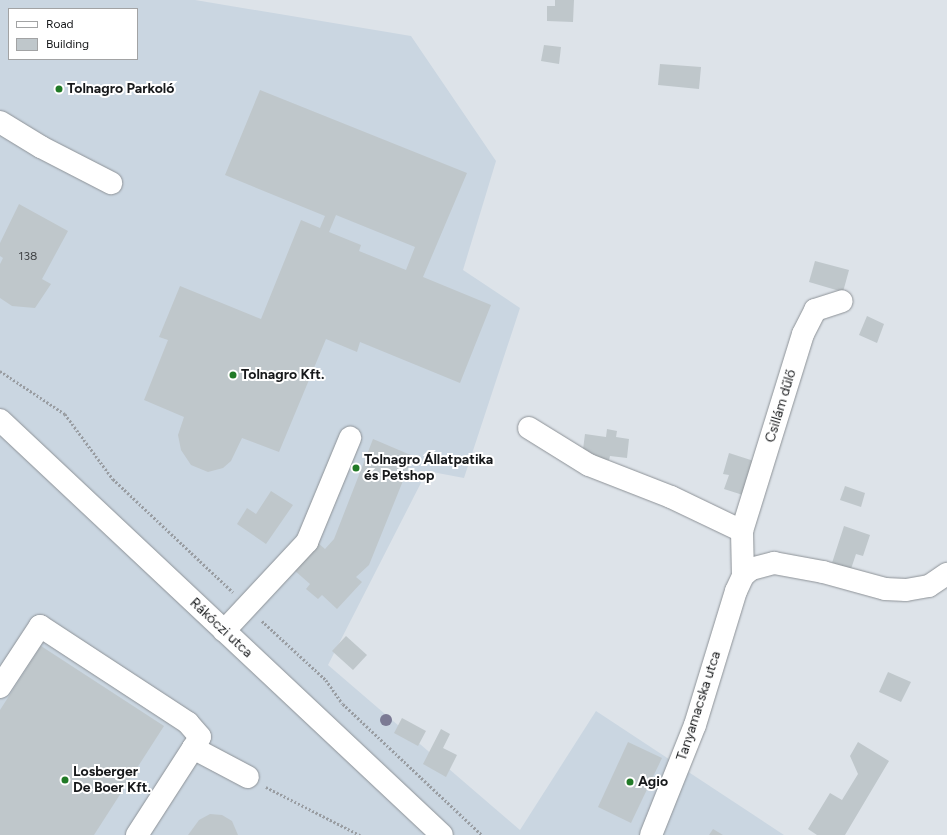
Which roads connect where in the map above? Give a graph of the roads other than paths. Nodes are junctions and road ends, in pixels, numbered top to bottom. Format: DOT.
graph roads {
  1 [pos="0,122"];
  2 [pos="111,183"];
  3 [pos="842,301"];
  4 [pos="0,420"];
  5 [pos="529,428"];
  6 [pos="350,438"];
  7 [pos="742,531"];
  8 [pos="947,574"];
  9 [pos="743,576"];
  10 [pos="224,631"];
  11 [pos="0,687"];
  12 [pos="193,748"];
  13 [pos="248,777"];
  14 [pos="137,835"];
  15 [pos="442,835"];
  16 [pos="651,835"];
  1 -- 2 [label="street"];
  3 -- 7 [label="street, Csillám dűlő"];
  4 -- 10 [label="street, Rákóczi utca"];
  5 -- 7 [label="street"];
  6 -- 10 [label="street"];
  7 -- 9 [label="street, Csillám dűlő"];
  8 -- 9 [label="street"];
  9 -- 16 [label="street, Tanyamacska utca"];
  10 -- 15 [label="street, Rákóczi utca"];
  11 -- 12 [label="street"];
  12 -- 13 [label="street"];
  12 -- 14 [label="street"];
}
